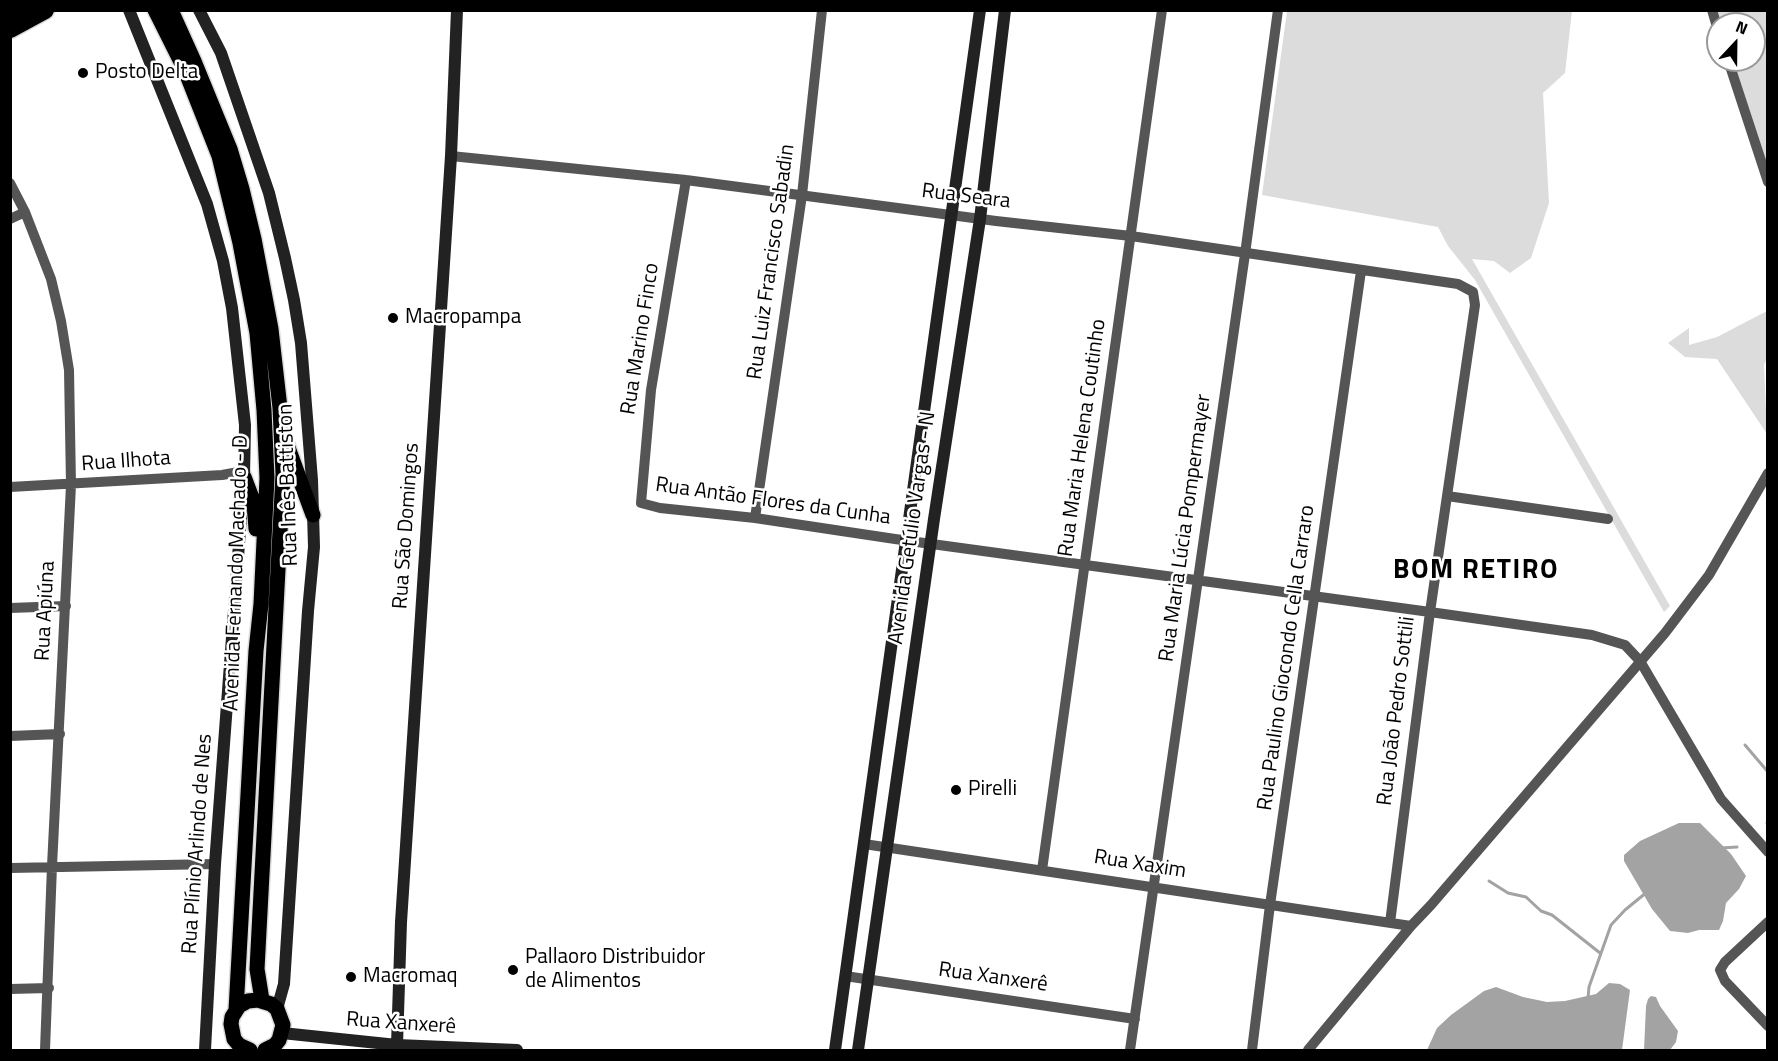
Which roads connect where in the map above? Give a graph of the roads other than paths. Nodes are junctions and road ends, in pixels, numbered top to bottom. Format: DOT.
graph roads {
  1 [pos="16,10"];
  2 [pos="45,10"];
  3 [pos="129,10"];
  4 [pos="171,10"];
  5 [pos="199,10"];
  6 [pos="457,10"];
  7 [pos="822,10"];
  8 [pos="980,10"];
  9 [pos="1005,10"];
  10 [pos="1162,10"];
  11 [pos="1278,10"];
  12 [pos="155,11"];
  13 [pos="10,13"];
  14 [pos="10,29"];
  15 [pos="1732,72"];
  16 [pos="451,156"];
  17 [pos="686,180"];
  18 [pos="1767,182"];
  19 [pos="10,183"];
  20 [pos="802,195"];
  21 [pos="25,212"];
  22 [pos="951,214"];
  23 [pos="10,219"];
  24 [pos="980,219"];
  25 [pos="1131,236"];
  26 [pos="1245,254"];
  27 [pos="1361,271"];
  28 [pos="1473,292"];
  29 [pos="281,429"];
  30 [pos="1767,473"];
  31 [pos="244,474"];
  32 [pos="71,485"];
  33 [pos="10,487"];
  34 [pos="1447,496"];
  35 [pos="641,503"];
  36 [pos="313,515"];
  37 [pos="756,518"];
  38 [pos="1608,519"];
  39 [pos="906,540"];
  40 [pos="930,544"];
  41 [pos="1084,565"];
  42 [pos="1198,579"];
  43 [pos="1316,597"];
  44 [pos="261,604"];
  45 [pos="66,606"];
  46 [pos="10,608"];
  47 [pos="1430,612"];
  48 [pos="1640,661"];
  49 [pos="60,734"];
  50 [pos="10,736"];
  51 [pos="864,844"];
  52 [pos="887,847"];
  53 [pos="1767,852"];
  54 [pos="215,864"];
  55 [pos="52,866"];
  56 [pos="10,868"];
  57 [pos="1042,870"];
  58 [pos="1154,887"];
  59 [pos="1270,905"];
  60 [pos="1767,922"];
  61 [pos="1390,923"];
  62 [pos="1411,926"];
  63 [pos="845,976"];
  64 [pos="868,979"];
  65 [pos="49,988"];
  66 [pos="10,989"];
  67 [pos="262,1000"];
  68 [pos="277,1009"];
  69 [pos="236,1010"];
  70 [pos="1135,1019"];
  71 [pos="1767,1026"];
  72 [pos="282,1033"];
  73 [pos="234,1045"];
  74 [pos="397,1045"];
  75 [pos="45,1050"];
  76 [pos="206,1050"];
  77 [pos="250,1050"];
  78 [pos="265,1050"];
  79 [pos="517,1050"];
  80 [pos="835,1050"];
  81 [pos="858,1050"];
  82 [pos="1130,1050"];
  83 [pos="1252,1050"];
  84 [pos="1308,1050"];
  1 -- 13 [label="highway"];
  2 -- 14 [label="highway"];
  3 -- 31 [label="street, Rua Plínio Arlindo de Nes"];
  4 -- 29 [label="main road, Avenida Fernando Machado - D"];
  5 -- 36 [label="street, Rua Inês Battiston"];
  6 -- 16 [label="street, Rua São Domingos"];
  7 -- 20 [label="street, Rua Luiz Francisco Sabadin"];
  8 -- 22 [label="street, Avenida Getúlio Vargas - N"];
  9 -- 24 [label="street, Avenida Getúlio Vargas - N"];
  10 -- 25 [label="street, Rua Maria Helena Coutinho"];
  11 -- 26 [label="street, Rua Maria Lúcia Pompermayer"];
  12 -- 44 [label="main road, Avenida Fernando Machado - D"];
  15 -- 18 [label="street"];
  16 -- 17 [label="street, Rua Seara"];
  16 -- 74 [label="street, Rua São Domingos"];
  17 -- 20 [label="street, Rua Seara"];
  17 -- 35 [label="street, Rua Marino Finco"];
  19 -- 21 [label="street, Rua Apiúna"];
  20 -- 22 [label="street, Rua Seara"];
  20 -- 37 [label="street, Rua Luiz Francisco Sabadin"];
  21 -- 23 [label="street"];
  21 -- 32 [label="street, Rua Apiúna"];
  22 -- 24 [label="street, Rua Seara"];
  22 -- 39 [label="street, Avenida Getúlio Vargas - N"];
  24 -- 25 [label="street, Rua Seara"];
  24 -- 40 [label="street, Avenida Getúlio Vargas - N"];
  25 -- 26 [label="street, Rua Seara"];
  25 -- 41 [label="street, Rua Maria Helena Coutinho"];
  26 -- 27 [label="street, Rua Seara"];
  26 -- 42 [label="street, Rua Maria Lúcia Pompermayer"];
  27 -- 28 [label="street, Rua Seara"];
  27 -- 43 [label="street, Rua Paulino Giocondo Cella Carraro"];
  28 -- 34 [label="street, Rua João Pedro Sottili"];
  29 -- 36 [label="main road"];
  29 -- 67 [label="main road, Avenida Fernando Machado - D"];
  30 -- 48 [label="street"];
  31 -- 32 [label="street, Rua Ilhota"];
  31 -- 44 [label="main road"];
  31 -- 54 [label="street, Rua Plínio Arlindo de Nes"];
  32 -- 33 [label="street, Rua Ilhota"];
  32 -- 45 [label="street, Rua Apiúna"];
  34 -- 38 [label="street"];
  34 -- 47 [label="street, Rua João Pedro Sottili"];
  35 -- 37 [label="street, Rua Antão Flores da Cunha"];
  36 -- 68 [label="street, Rua Inês Battiston"];
  37 -- 39 [label="street, Rua Antão Flores da Cunha"];
  39 -- 40 [label="street, Rua Antão Flores da Cunha"];
  39 -- 51 [label="street, Avenida Getúlio Vargas - N"];
  40 -- 41 [label="street, Rua Antão Flores da Cunha"];
  40 -- 52 [label="street, Avenida Getúlio Vargas - N"];
  41 -- 42 [label="street, Rua Antão Flores da Cunha"];
  41 -- 57 [label="street, Rua Maria Helena Coutinho"];
  42 -- 43 [label="street, Rua Antão Flores da Cunha"];
  42 -- 58 [label="street, Rua Maria Lúcia Pompermayer"];
  43 -- 47 [label="street, Rua Antão Flores da Cunha"];
  43 -- 59 [label="street, Rua Paulino Giocondo Cella Carraro"];
  44 -- 69 [label="main road, Avenida Fernando Machado - D"];
  45 -- 46 [label="street"];
  45 -- 49 [label="street, Rua Apiúna"];
  47 -- 48 [label="street, Rua Antão Flores da Cunha"];
  47 -- 61 [label="street, Rua João Pedro Sottili"];
  48 -- 53 [label="street"];
  48 -- 62 [label="street"];
  49 -- 50 [label="street"];
  49 -- 55 [label="street, Rua Apiúna"];
  51 -- 52 [label="street, Rua Xaxim"];
  51 -- 63 [label="street, Avenida Getúlio Vargas - N"];
  52 -- 57 [label="street, Rua Xaxim"];
  52 -- 64 [label="street, Avenida Getúlio Vargas - N"];
  54 -- 55 [label="street"];
  54 -- 76 [label="street, Rua Plínio Arlindo de Nes"];
  55 -- 56 [label="street"];
  55 -- 65 [label="street, Rua Apiúna"];
  57 -- 58 [label="street, Rua Xaxim"];
  58 -- 59 [label="street, Rua Xaxim"];
  58 -- 70 [label="street, Rua Maria Lúcia Pompermayer"];
  59 -- 61 [label="street, Rua Xaxim"];
  59 -- 83 [label="street, Rua Paulino Giocondo Cella Carraro"];
  60 -- 71 [label="street"];
  61 -- 62 [label="street, Rua Xaxim"];
  62 -- 84 [label="street"];
  63 -- 64 [label="street, Rua Xanxerê"];
  63 -- 80 [label="street, Avenida Getúlio Vargas - N"];
  64 -- 70 [label="street, Rua Xanxerê"];
  64 -- 81 [label="street, Avenida Getúlio Vargas - N"];
  65 -- 66 [label="street"];
  65 -- 75 [label="street, Rua Apiúna"];
  67 -- 68 [label="main road"];
  67 -- 69 [label="main road"];
  68 -- 72 [label="main road"];
  69 -- 73 [label="main road, Avenida Fernando Machado - D"];
  70 -- 82 [label="street, Rua Maria Lúcia Pompermayer"];
  72 -- 74 [label="street, Rua Xanxerê"];
  72 -- 78 [label="main road"];
  73 -- 77 [label="main road"];
  74 -- 79 [label="street, Rua Xanxerê"];
}
